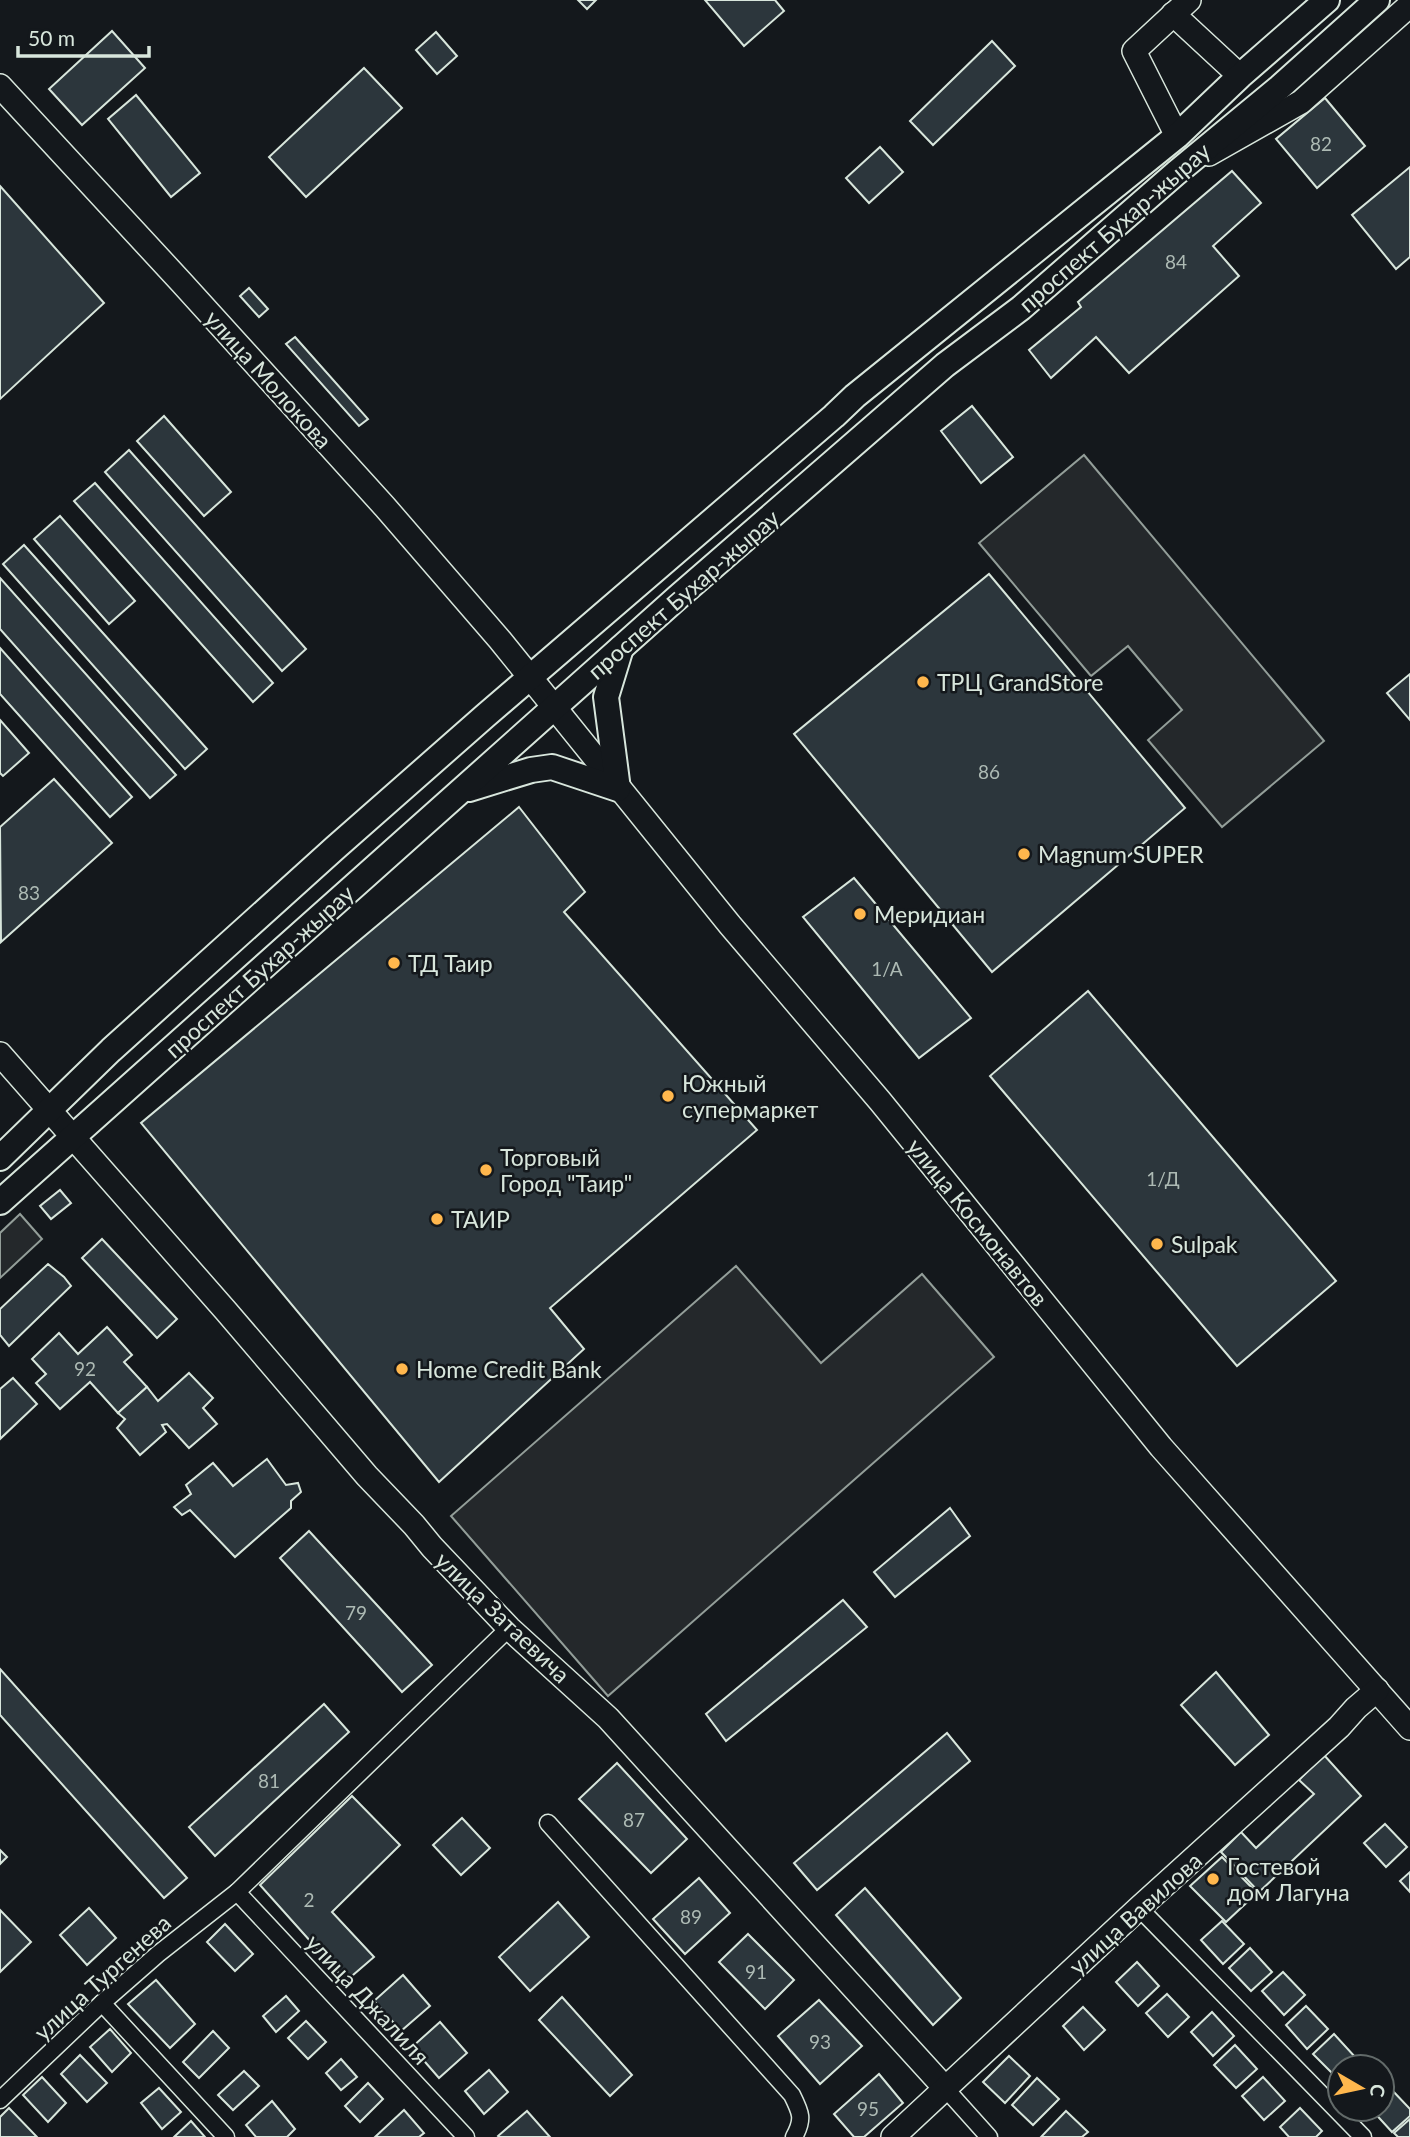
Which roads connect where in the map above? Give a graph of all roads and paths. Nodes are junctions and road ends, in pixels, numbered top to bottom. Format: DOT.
graph roads {
  1 [pos="1327,0"];
  2 [pos="1377,0"];
  3 [pos="1410,5"];
  4 [pos="1181,7"];
  5 [pos="1249,68"];
  6 [pos="0,86"];
  7 [pos="1177,136"];
  8 [pos="1176,173"];
  9 [pos="1000,281"];
  10 [pos="1021,309"];
  11 [pos="621,648"];
  12 [pos="530,678"];
  13 [pos="555,708"];
  14 [pos="618,789"];
  15 [pos="462,791"];
  16 [pos="0,1054"];
  17 [pos="49,1109"];
  18 [pos="73,1137"];
  19 [pos="0,1158"];
  20 [pos="0,1202"];
  21 [pos="509,1628"];
  22 [pos="1377,1690"];
  23 [pos="1410,1728"];
  24 [pos="548,1823"];
  25 [pos="237,1892"];
  26 [pos="1139,1908"];
  27 [pos="102,2003"];
  28 [pos="945,2088"];
  29 [pos="0,2100"];
  30 [pos="226,2137"];
  31 [pos="466,2137"];
  32 [pos="794,2137"];
  33 [pos="893,2137"];
  34 [pos="989,2137"];
  35 [pos="1363,2137"];
  1 -- 5 [label="main road, проспект Бухар-жырау"];
  2 -- 8 [label="main road, проспект Бухар-жырау"];
  3 -- 8 [label="street"];
  4 -- 5 [label="street"];
  4 -- 7 [label="street"];
  5 -- 7 [label="main road, проспект Бухар-жырау"];
  6 -- 12 [label="street, улица Молокова"];
  7 -- 9 [label="main road, проспект Бухар-жырау"];
  8 -- 10 [label="main road, проспект Бухар-жырау"];
  9 -- 10 [label="main road"];
  9 -- 12 [label="main road, проспект Бухар-жырау"];
  10 -- 11 [label="main road, проспект Бухар-жырау"];
  11 -- 13 [label="main road, проспект Бухар-жырау"];
  11 -- 14 [label="main road"];
  12 -- 13 [label="street, улица Молокова"];
  12 -- 17 [label="main road, проспект Бухар-жырау"];
  13 -- 14 [label="street, улица Космонавтов"];
  13 -- 15 [label="main road, проспект Бухар-жырау"];
  14 -- 15 [label="main road"];
  14 -- 22 [label="street, улица Космонавтов"];
  15 -- 18 [label="main road, проспект Бухар-жырау"];
  16 -- 17 [label="street, улица Затаевича"];
  17 -- 18 [label="street, улица Затаевича"];
  17 -- 19 [label="main road, проспект Бухар-жырау"];
  18 -- 20 [label="main road, проспект Бухар-жырау"];
  18 -- 21 [label="street, улица Затаевича"];
  21 -- 25 [label="street, улица Тургенева"];
  21 -- 28 [label="street, улица Затаевича"];
  22 -- 23 [label="street, улица Космонавтов"];
  22 -- 26 [label="street, улица Вавилова"];
  24 -- 32 [label="street"];
  25 -- 27 [label="street, улица Тургенева"];
  25 -- 31 [label="street, улица Джалиля"];
  26 -- 28 [label="street, улица Вавилова"];
  26 -- 35 [label="street"];
  27 -- 29 [label="street, улица Тургенева"];
  27 -- 30 [label="street"];
  28 -- 33 [label="street, улица Вавилова"];
  28 -- 34 [label="street"];
}
